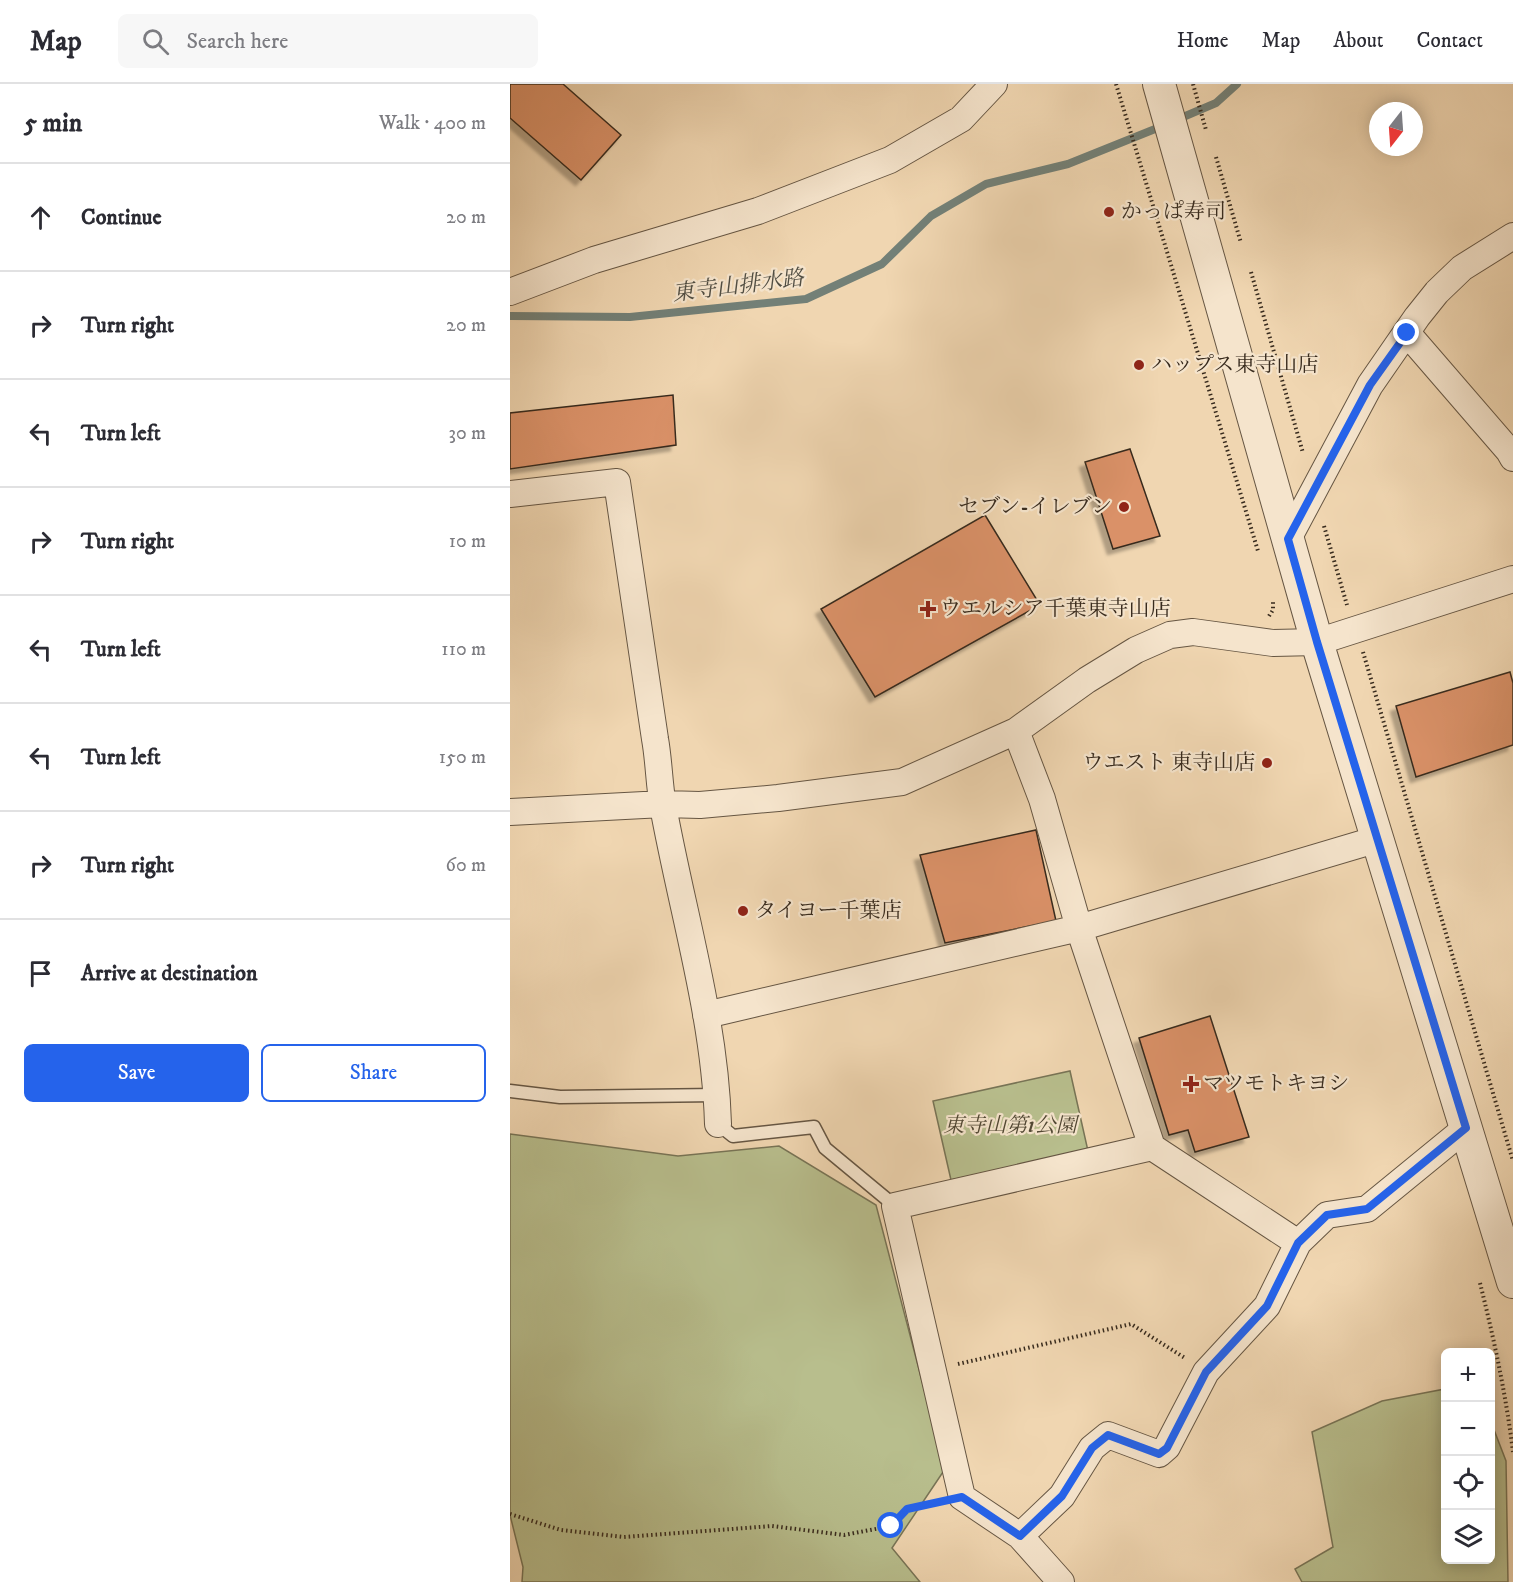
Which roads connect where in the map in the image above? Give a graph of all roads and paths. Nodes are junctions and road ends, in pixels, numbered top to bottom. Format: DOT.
graph roads {
  1 [pos="994,84"];
  2 [pos="1116,84"];
  3 [pos="1193,84"];
  4 [pos="1162,92"];
  5 [pos="1206,130"];
  6 [pos="1216,157"];
  7 [pos="1513,236"];
  8 [pos="1241,243"];
  9 [pos="510,291"];
  10 [pos="1407,333"];
  11 [pos="1505,433"];
  12 [pos="1513,458"];
  13 [pos="510,494"];
  14 [pos="1288,539"];
  15 [pos="1260,557"];
  16 [pos="1513,579"];
  17 [pos="1270,591"];
  18 [pos="1267,619"];
  19 [pos="1354,630"];
  20 [pos="1317,642"];
  21 [pos="1016,731"];
  22 [pos="663,804"];
  23 [pos="510,812"];
  24 [pos="1378,839"];
  25 [pos="1079,928"];
  26 [pos="706,1015"];
  27 [pos="510,1091"];
  28 [pos="717,1095"];
  29 [pos="718,1124"];
  30 [pos="1466,1128"];
  31 [pos="1152,1147"];
  32 [pos="1513,1161"];
  33 [pos="895,1206"];
  34 [pos="1298,1243"];
  35 [pos="1479,1278"];
  36 [pos="1513,1282"];
  37 [pos="933,1370"];
  38 [pos="1206,1372"];
  39 [pos="1513,1452"];
  40 [pos="962,1497"];
  41 [pos="510,1514"];
  42 [pos="1020,1536"];
  43 [pos="1062,1582"];
  1 -- 9 [label="street"];
  2 -- 15 [label="path"];
  3 -- 5 [label="path"];
  4 -- 14 [label="street"];
  6 -- 8 [label="path"];
  7 -- 10 [label="street"];
  10 -- 11 [label="street"];
  10 -- 14 [label="street"];
  11 -- 12 [label="street"];
  13 -- 22 [label="street"];
  14 -- 20 [label="street"];
  16 -- 19 [label="street"];
  17 -- 18 [label="path"];
  19 -- 20 [label="street"];
  19 -- 32 [label="path"];
  20 -- 21 [label="street"];
  20 -- 24 [label="street"];
  21 -- 22 [label="street"];
  21 -- 25 [label="street"];
  22 -- 23 [label="street"];
  22 -- 26 [label="street"];
  24 -- 25 [label="street"];
  24 -- 30 [label="street"];
  25 -- 26 [label="street"];
  25 -- 31 [label="street"];
  26 -- 28 [label="street"];
  27 -- 28 [label="lane"];
  28 -- 29 [label="street"];
  29 -- 33 [label="lane"];
  30 -- 34 [label="street"];
  30 -- 36 [label="street"];
  31 -- 33 [label="street"];
  31 -- 34 [label="street"];
  33 -- 37 [label="street"];
  34 -- 38 [label="street"];
  35 -- 39 [label="path"];
  37 -- 38 [label="path"];
  37 -- 40 [label="street"];
  38 -- 42 [label="street"];
  40 -- 41 [label="path"];
  40 -- 42 [label="street"];
  42 -- 43 [label="street"];
}
